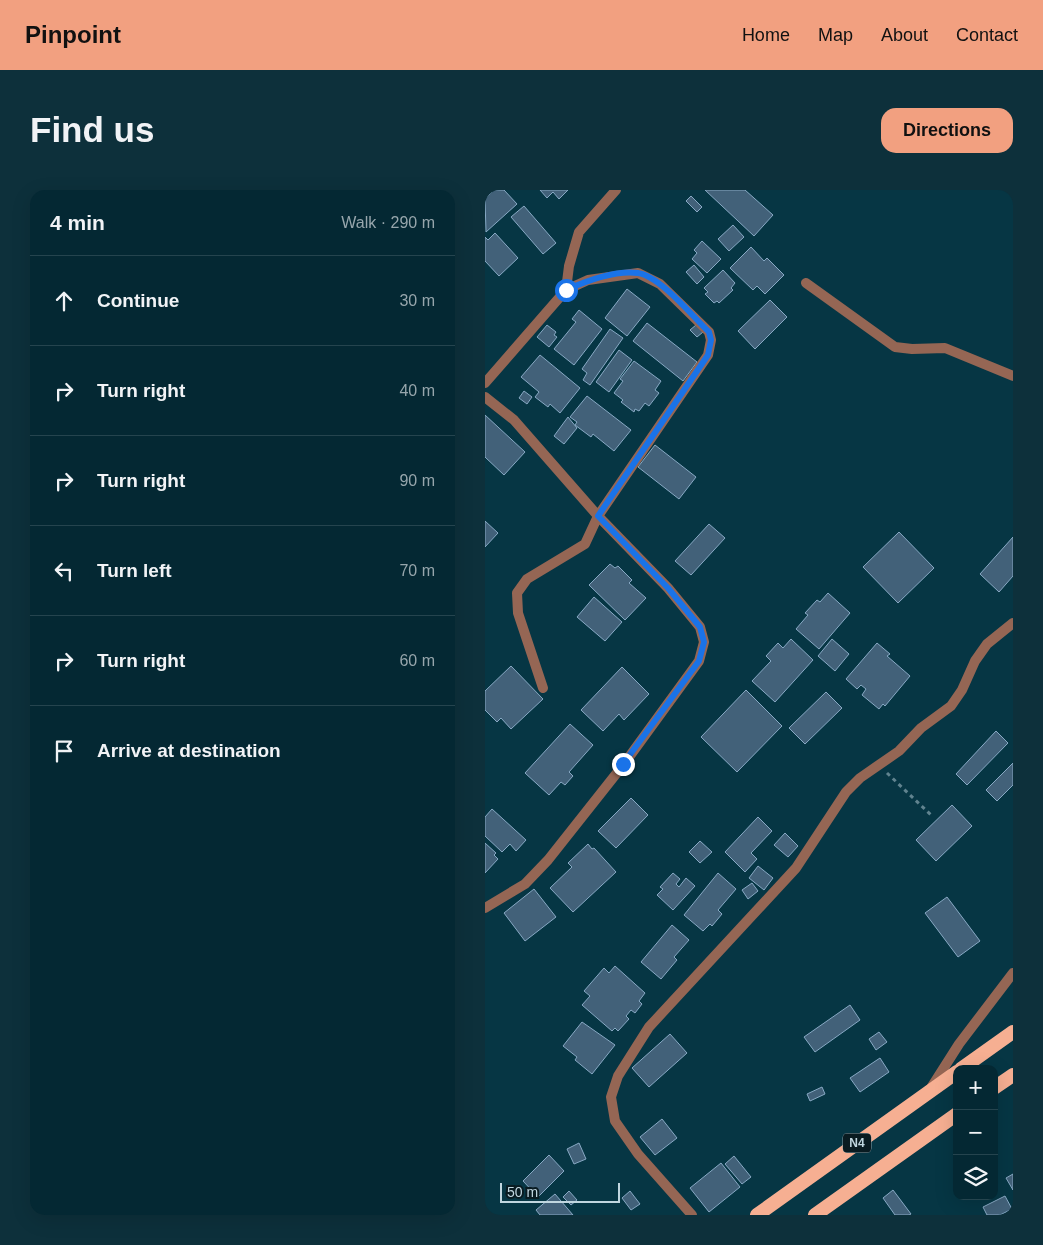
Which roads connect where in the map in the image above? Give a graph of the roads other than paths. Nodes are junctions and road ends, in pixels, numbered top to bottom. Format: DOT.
graph roads {
  1 [pos="616,190"];
  2 [pos="806,283"];
  3 [pos="566,290"];
  4 [pos="1013,376"];
  5 [pos="485,382"];
  6 [pos="485,398"];
  7 [pos="598,516"];
  8 [pos="1013,623"];
  9 [pos="543,688"];
  10 [pos="485,908"];
  11 [pos="1013,973"];
  12 [pos="1013,1032"];
  13 [pos="967,1065"];
  14 [pos="1013,1074"];
  15 [pos="953,1075"];
  16 [pos="998,1085"];
  17 [pos="929,1090"];
  18 [pos="953,1117"];
  19 [pos="692,1215"];
  20 [pos="757,1215"];
  21 [pos="815,1215"];
  1 -- 3 [label="street"];
  2 -- 4 [label="street"];
  3 -- 5 [label="street"];
  3 -- 7 [label="street"];
  6 -- 7 [label="street"];
  7 -- 9 [label="street"];
  7 -- 10 [label="street"];
  8 -- 19 [label="street"];
  11 -- 17 [label="street"];
  12 -- 13 [label="highway"];
  14 -- 16 [label="highway"];
  15 -- 17 [label="highway, N4"];
  17 -- 20 [label="highway, N4"];
  18 -- 21 [label="highway, N4"];
}
